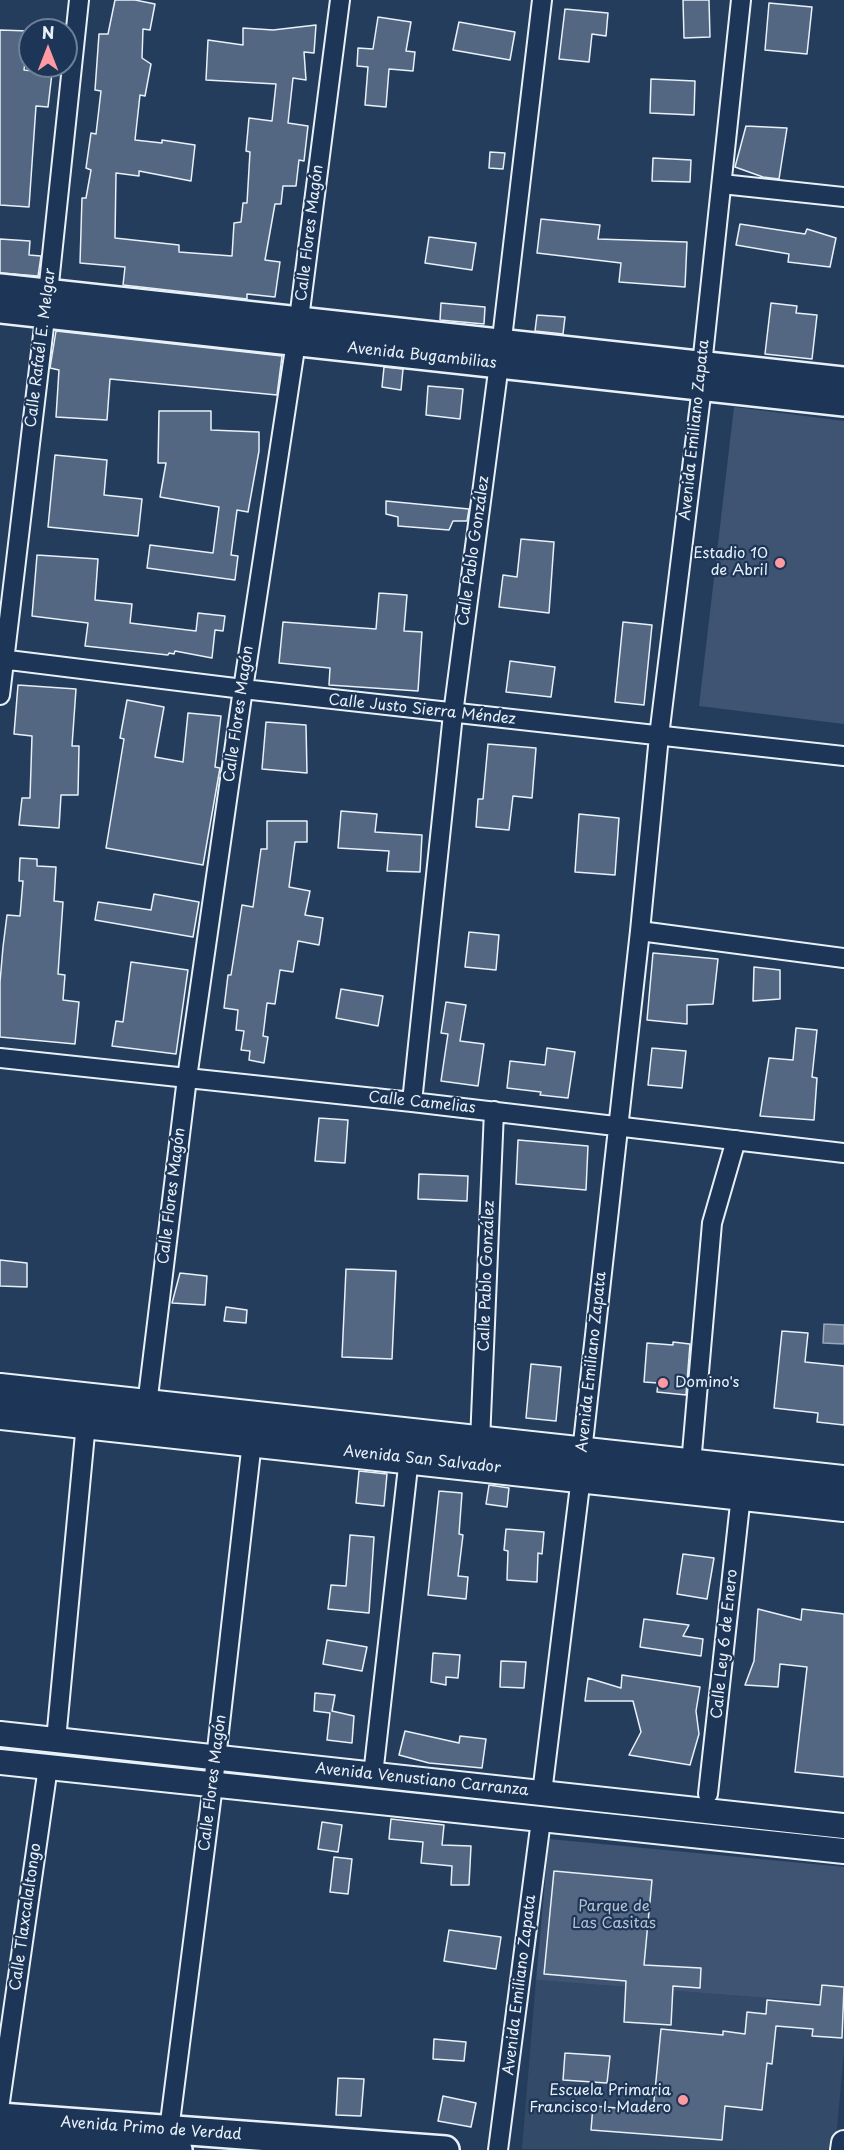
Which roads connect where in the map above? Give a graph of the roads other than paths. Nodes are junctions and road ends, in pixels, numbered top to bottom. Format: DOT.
graph roads {
  1 [pos="79,0"];
  2 [pos="339,0"];
  3 [pos="542,0"];
  4 [pos="741,0"];
  5 [pos="722,184"];
  6 [pos="844,197"];
  7 [pos="0,288"];
  8 [pos="46,304"];
  9 [pos="0,309"];
  10 [pos="297,331"];
  11 [pos="500,354"];
  12 [pos="702,376"];
  13 [pos="844,381"];
  14 [pos="844,402"];
  15 [pos="2,659"];
  16 [pos="243,689"];
  17 [pos="0,695"];
  18 [pos="453,714"];
  19 [pos="659,736"];
  20 [pos="844,756"];
  21 [pos="640,932"];
  22 [pos="844,958"];
  23 [pos="0,1058"];
  24 [pos="187,1078"];
  25 [pos="412,1102"];
  26 [pos="494,1111"];
  27 [pos="617,1126"];
  28 [pos="736,1140"];
  29 [pos="844,1153"];
  30 [pos="0,1389"];
  31 [pos="0,1414"];
  32 [pos="146,1417"];
  33 [pos="86,1423"];
  34 [pos="254,1429"];
  35 [pos="480,1441"];
  36 [pos="409,1458"];
  37 [pos="581,1464"];
  38 [pos="691,1464"];
  39 [pos="844,1480"];
  40 [pos="741,1495"];
  41 [pos="844,1506"];
  42 [pos="0,1734"];
  43 [pos="56,1740"];
  44 [pos="216,1758"];
  45 [pos="0,1761"];
  46 [pos="48,1767"];
  47 [pos="373,1775"];
  48 [pos="213,1785"];
  49 [pos="542,1793"];
  50 [pos="708,1794"];
  51 [pos="541,1820"];
  52 [pos="844,1826"];
  53 [pos="844,1851"];
  54 [pos="0,2102"];
  55 [pos="0,2117"];
  56 [pos="0,2137"];
  57 [pos="172,2143"];
  58 [pos="844,2143"];
  59 [pos="430,2150"];
  60 [pos="498,2150"];
  61 [pos="843,2150"];
  1 -- 8 [label="street, Calle Rafaél E. Melgar"];
  2 -- 10 [label="street, Calle Flores Magón"];
  3 -- 11 [label="street, Calle Pablo González"];
  4 -- 5 [label="street, Avenida Emiliano Zapata"];
  5 -- 6 [label="street"];
  5 -- 12 [label="street, Avenida Emiliano Zapata"];
  7 -- 8 [label="main road, Avenida Bugambilias"];
  8 -- 9 [label="main road, Avenida Bugambilias"];
  8 -- 10 [label="main road, Avenida Bugambilias"];
  8 -- 15 [label="street, Calle Rafaél E. Melgar"];
  10 -- 11 [label="main road, Avenida Bugambilias"];
  10 -- 16 [label="street, Calle Flores Magón"];
  11 -- 12 [label="main road, Avenida Bugambilias"];
  11 -- 18 [label="street, Calle Pablo González"];
  12 -- 13 [label="main road, Avenida Bugambilias"];
  12 -- 14 [label="main road, Avenida Bugambilias"];
  12 -- 19 [label="street, Avenida Emiliano Zapata"];
  15 -- 16 [label="street, Calle Justo Sierra Méndez"];
  15 -- 17 [label="street, Calle Rafaél E. Melgar"];
  16 -- 18 [label="street, Calle Justo Sierra Méndez"];
  16 -- 24 [label="street, Calle Flores Magón"];
  18 -- 19 [label="street, Calle Justo Sierra Méndez"];
  18 -- 25 [label="street, Calle Pablo González"];
  19 -- 20 [label="street, Calle Justo Sierra Méndez"];
  19 -- 21 [label="street, Avenida Emiliano Zapata"];
  21 -- 22 [label="street"];
  21 -- 27 [label="street, Avenida Emiliano Zapata"];
  23 -- 24 [label="street, Calle Camelias"];
  24 -- 25 [label="street, Calle Camelias"];
  24 -- 32 [label="street, Calle Flores Magón"];
  25 -- 26 [label="street, Calle Camelias"];
  26 -- 27 [label="street, Calle Camelias"];
  26 -- 35 [label="street, Calle Pablo González"];
  27 -- 28 [label="street, Calle Camelias"];
  27 -- 37 [label="street, Avenida Emiliano Zapata"];
  28 -- 29 [label="street, Calle Camelias"];
  28 -- 38 [label="street"];
  30 -- 32 [label="main road, Avenida San Salvador"];
  31 -- 33 [label="main road, Avenida San Salvador"];
  32 -- 33 [label="main road, Avenida San Salvador"];
  32 -- 34 [label="main road, Avenida San Salvador"];
  33 -- 43 [label="street"];
  34 -- 35 [label="main road, Avenida San Salvador"];
  34 -- 36 [label="main road, Avenida San Salvador"];
  34 -- 44 [label="street, Calle Flores Magón"];
  35 -- 37 [label="main road, Avenida San Salvador"];
  36 -- 37 [label="main road, Avenida San Salvador"];
  36 -- 47 [label="street"];
  37 -- 38 [label="main road, Avenida San Salvador"];
  37 -- 40 [label="main road, Avenida San Salvador"];
  37 -- 49 [label="street, Avenida Emiliano Zapata"];
  38 -- 39 [label="main road, Avenida San Salvador"];
  40 -- 41 [label="main road, Avenida San Salvador"];
  40 -- 50 [label="street, Calle Ley 6 de Enero"];
  42 -- 43 [label="street, Avenida Venustiano Carranza"];
  43 -- 44 [label="street, Avenida Venustiano Carranza"];
  44 -- 47 [label="street, Avenida Venustiano Carranza"];
  44 -- 48 [label="street, Calle Flores Magón"];
  45 -- 46 [label="street, Avenida Venustiano Carranza"];
  46 -- 48 [label="street, Avenida Venustiano Carranza"];
  46 -- 54 [label="street, Calle Tlaxcalaltongo"];
  47 -- 49 [label="street, Avenida Venustiano Carranza"];
  48 -- 51 [label="street, Avenida Venustiano Carranza"];
  48 -- 57 [label="street, Calle Flores Magón"];
  49 -- 52 [label="street, Avenida Venustiano Carranza"];
  51 -- 53 [label="street, Avenida Venustiano Carranza"];
  51 -- 60 [label="street, Avenida Emiliano Zapata"];
  55 -- 57 [label="main road, Avenida Primo de Verdad"];
  56 -- 57 [label="main road, Avenida Primo de Verdad"];
  57 -- 59 [label="main road, Avenida Primo de Verdad"];
  58 -- 61 [label="street"];
}
